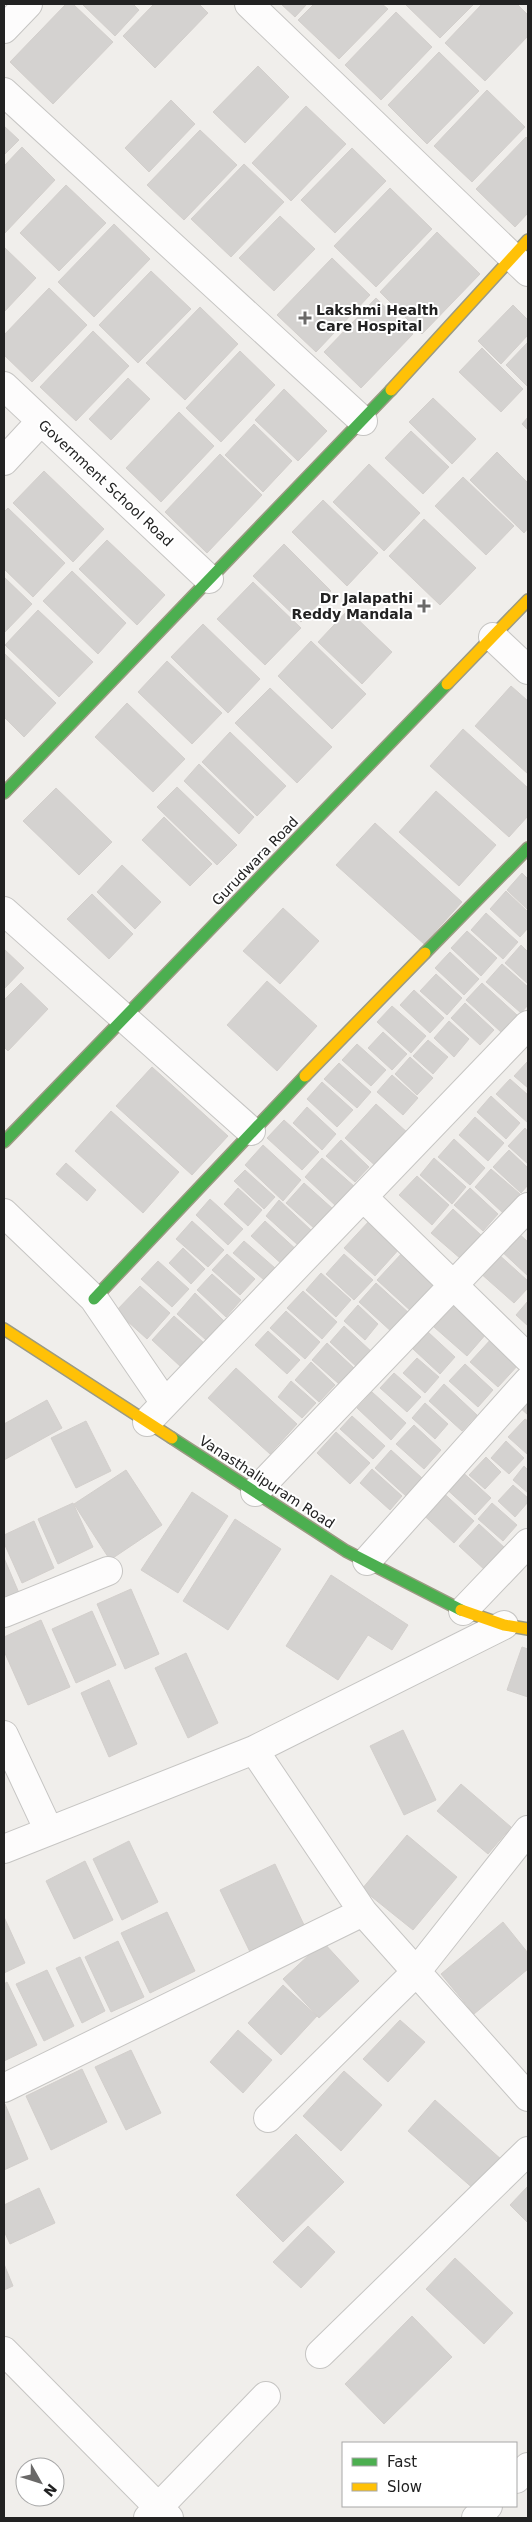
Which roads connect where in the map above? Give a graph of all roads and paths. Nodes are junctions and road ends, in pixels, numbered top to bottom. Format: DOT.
graph roads {
  1 [pos="28,4"];
  2 [pos="249,4"];
  3 [pos="4,29"];
  4 [pos="4,92"];
  5 [pos="523,256"];
  6 [pos="4,386"];
  7 [pos="41,422"];
  8 [pos="363,422"];
  9 [pos="4,461"];
  10 [pos="209,579"];
  11 [pos="528,600"];
  12 [pos="493,637"];
  13 [pos="528,670"];
  14 [pos="4,793"];
  15 [pos="528,848"];
  16 [pos="4,912"];
  17 [pos="123,1019"];
  18 [pos="528,1025"];
  19 [pos="250,1131"];
  20 [pos="4,1142"];
  21 [pos="363,1197"];
  22 [pos="528,1207"];
  23 [pos="4,1213"];
  24 [pos="454,1285"];
  25 [pos="94,1299"];
  26 [pos="4,1329"];
  27 [pos="528,1358"];
  28 [pos="528,1381"];
  29 [pos="156,1412"];
  30 [pos="255,1492"];
  31 [pos="528,1543"];
  32 [pos="367,1561"];
  33 [pos="108,1571"];
  34 [pos="463,1611"];
  35 [pos="4,1613"];
  36 [pos="516,1627"];
  37 [pos="4,1734"];
  38 [pos="254,1750"];
  39 [pos="528,1830"];
  40 [pos="49,1831"];
  41 [pos="4,1849"];
  42 [pos="363,1912"];
  43 [pos="416,1972"];
  44 [pos="4,2088"];
  45 [pos="528,2097"];
  46 [pos="268,2118"];
  47 [pos="528,2150"];
  48 [pos="4,2350"];
  49 [pos="320,2354"];
  50 [pos="266,2396"];
  51 [pos="528,2467"];
  52 [pos="517,2478"];
  53 [pos="487,2507"];
  54 [pos="158,2515"];
  55 [pos="476,2518"];
  1 -- 3 [label="street"];
  2 -- 5 [label="street"];
  4 -- 8 [label="street"];
  5 -- 8 [label="street"];
  6 -- 7 [label="street, Government School Road"];
  7 -- 9 [label="street"];
  7 -- 10 [label="street, Government School Road"];
  8 -- 10 [label="street"];
  10 -- 14 [label="street"];
  11 -- 12 [label="street, Gurudwara Road"];
  12 -- 13 [label="street"];
  12 -- 17 [label="street, Gurudwara Road"];
  15 -- 19 [label="street"];
  16 -- 17 [label="street"];
  17 -- 19 [label="street"];
  17 -- 20 [label="street, Gurudwara Road"];
  18 -- 21 [label="street"];
  19 -- 25 [label="street"];
  21 -- 24 [label="street"];
  21 -- 29 [label="street"];
  22 -- 24 [label="street"];
  23 -- 25 [label="street"];
  24 -- 27 [label="street"];
  24 -- 30 [label="street"];
  25 -- 29 [label="street"];
  26 -- 29 [label="street, Vanasthalipuram Road"];
  28 -- 32 [label="street"];
  29 -- 30 [label="street, Vanasthalipuram Road"];
  30 -- 32 [label="street, Vanasthalipuram Road"];
  31 -- 34 [label="street"];
  32 -- 34 [label="street, Vanasthalipuram Road"];
  33 -- 35 [label="street"];
  34 -- 36 [label="street, Vanasthalipuram Road"];
  36 -- 38 [label="street"];
  37 -- 40 [label="street"];
  38 -- 40 [label="street"];
  38 -- 42 [label="street"];
  39 -- 43 [label="street"];
  40 -- 41 [label="street"];
  42 -- 43 [label="street"];
  42 -- 44 [label="street"];
  43 -- 45 [label="street"];
  43 -- 46 [label="street"];
  47 -- 49 [label="street"];
  48 -- 54 [label="street"];
  50 -- 54 [label="street"];
  51 -- 52 [label="street"];
  53 -- 55 [label="street"];
}
